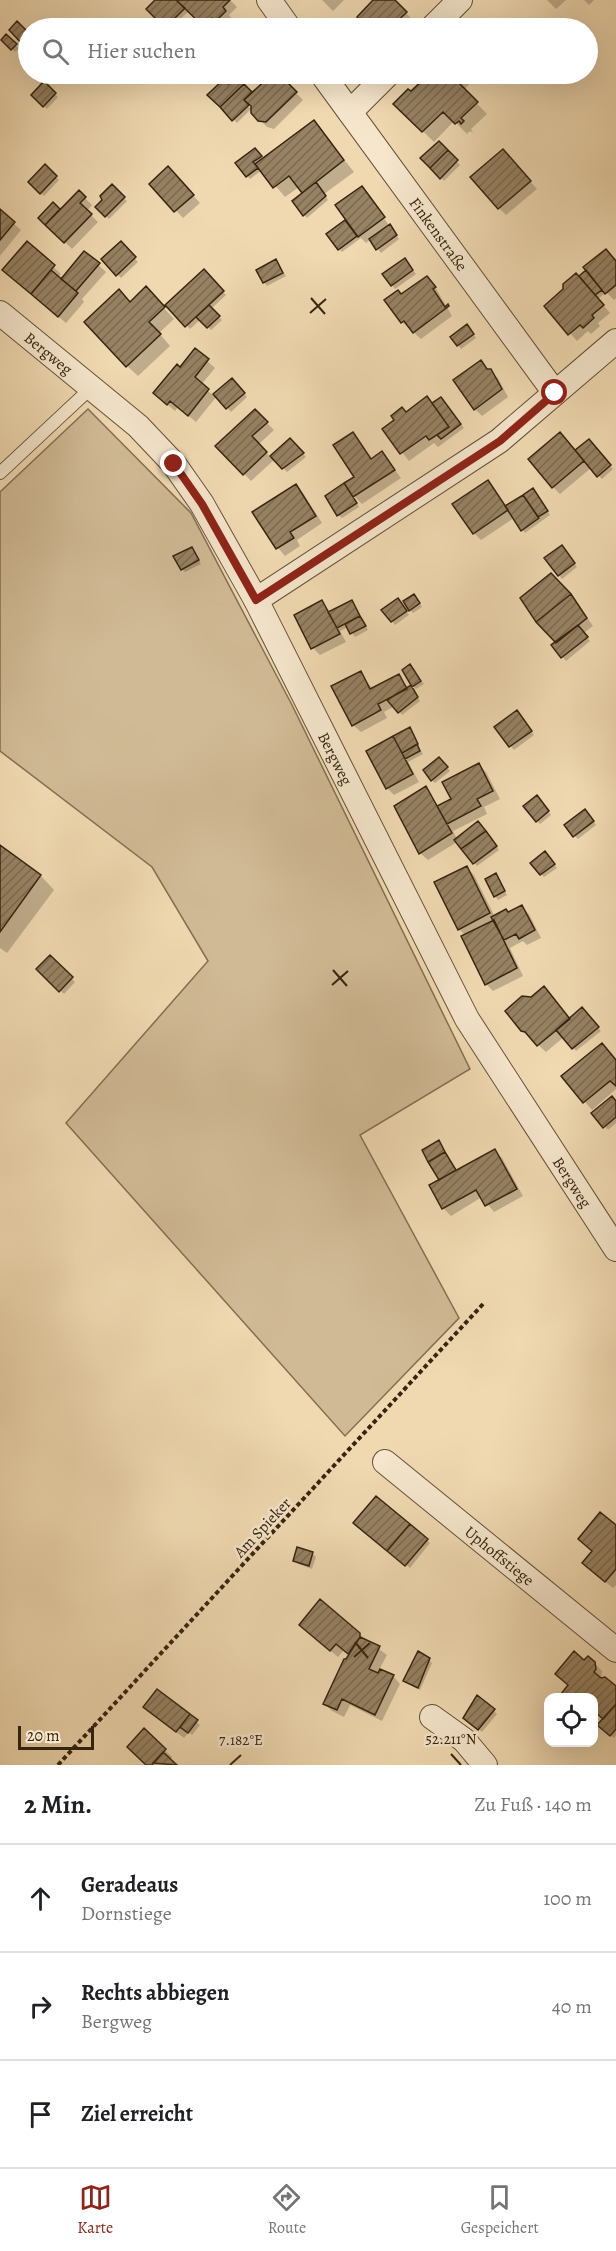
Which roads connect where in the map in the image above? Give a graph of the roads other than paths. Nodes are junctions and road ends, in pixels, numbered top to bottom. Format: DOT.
graph roads {
  1 [pos="269,0"];
  2 [pos="460,0"];
  3 [pos="282,18"];
  4 [pos="442,18"];
  5 [pos="329,84"];
  6 [pos="378,84"];
  7 [pos="350,112"];
  8 [pos="0,313"];
  9 [pos="616,340"];
  10 [pos="91,388"];
  11 [pos="555,393"];
  12 [pos="0,473"];
  13 [pos="256,600"];
  14 [pos="616,1249"];
  15 [pos="386,1462"];
  16 [pos="616,1650"];
  17 [pos="432,1717"];
  18 [pos="485,1765"];
  1 -- 3 [label="street"];
  2 -- 4 [label="street"];
  5 -- 7 [label="street, Finkenstraße"];
  6 -- 7 [label="street"];
  7 -- 11 [label="street, Finkenstraße"];
  8 -- 10 [label="street, Bergweg"];
  9 -- 11 [label="street"];
  10 -- 12 [label="lane"];
  10 -- 13 [label="street, Bergweg"];
  11 -- 13 [label="street"];
  13 -- 14 [label="street, Bergweg"];
  15 -- 16 [label="street, Uphoffstiege"];
  17 -- 18 [label="street"];
}
